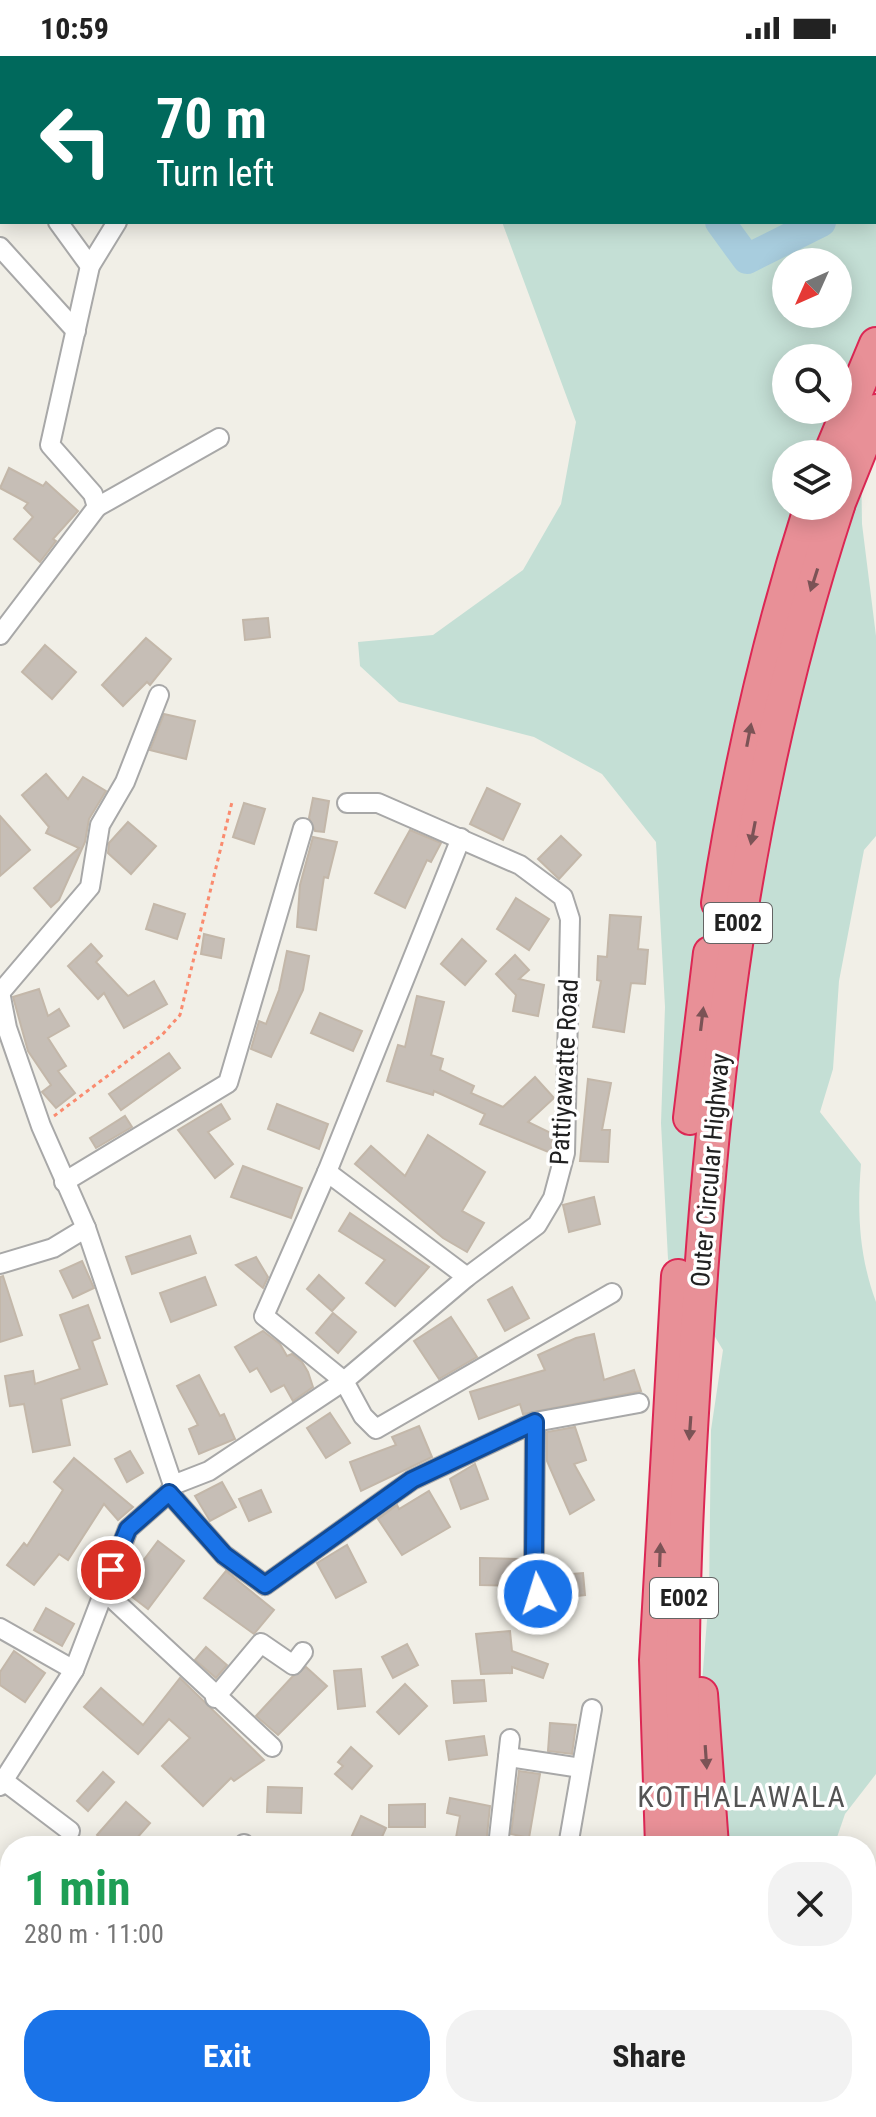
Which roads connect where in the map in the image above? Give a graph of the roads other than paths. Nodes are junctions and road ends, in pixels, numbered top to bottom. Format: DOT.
graph roads {
  1 [pos="59,224"];
  2 [pos="116,224"];
  3 [pos="0,247"];
  4 [pos="90,266"];
  5 [pos="76,331"];
  6 [pos="876,344"];
  7 [pos="876,411"];
  8 [pos="219,438"];
  9 [pos="836,440"];
  10 [pos="852,471"];
  11 [pos="97,507"];
  12 [pos="806,520"];
  13 [pos="833,520"];
  14 [pos="0,635"];
  15 [pos="159,695"];
  16 [pos="347,803"];
  17 [pos="303,828"];
  18 [pos="461,838"];
  19 [pos="0,993"];
  20 [pos="327,1172"];
  21 [pos="64,1182"];
  22 [pos="86,1228"];
  23 [pos="0,1264"];
  24 [pos="467,1277"];
  25 [pos="612,1293"];
  26 [pos="684,1349"];
  27 [pos="344,1381"];
  28 [pos="639,1403"];
  29 [pos="535,1422"];
  30 [pos="686,1484"];
  31 [pos="171,1489"];
  32 [pos="103,1590"];
  33 [pos="538,1594"];
  34 [pos="0,1628"];
  35 [pos="303,1652"];
  36 [pos="656,1660"];
  37 [pos="74,1670"];
  38 [pos="215,1698"];
  39 [pos="592,1709"];
  40 [pos="272,1747"];
  41 [pos="581,1768"];
  42 [pos="2,1784"];
  43 [pos="70,1831"];
  44 [pos="499,1836"];
  45 [pos="570,1836"];
  46 [pos="643,1836"];
  47 [pos="662,1836"];
  48 [pos="687,1836"];
  49 [pos="711,1836"];
  1 -- 4 [label="street"];
  2 -- 4 [label="street"];
  3 -- 5 [label="street"];
  4 -- 5 [label="street"];
  5 -- 11 [label="street"];
  6 -- 9 [label="highway"];
  7 -- 10 [label="highway, Outer Circular Highway / E002"];
  8 -- 11 [label="street"];
  11 -- 14 [label="street"];
  26 -- 12 [label="highway, Outer Circular Highway / E002, one-way"];
  13 -- 26 [label="highway, Outer Circular Highway / E002, one-way"];
  15 -- 19 [label="street"];
  16 -- 18 [label="street, Pattiyawatte Road"];
  17 -- 21 [label="street"];
  18 -- 20 [label="street"];
  18 -- 24 [label="street, Pattiyawatte Road"];
  19 -- 21 [label="street"];
  20 -- 24 [label="street"];
  20 -- 27 [label="street"];
  21 -- 22 [label="street"];
  22 -- 23 [label="street"];
  22 -- 31 [label="street"];
  24 -- 27 [label="street, Pattiyawatte Road"];
  25 -- 27 [label="street"];
  26 -- 30 [label="highway, Outer Circular Highway / E002, one-way"];
  36 -- 26 [label="highway, Outer Circular Highway / E002, one-way"];
  27 -- 31 [label="street, Pattiyawatte Road"];
  28 -- 29 [label="street"];
  29 -- 31 [label="street"];
  29 -- 33 [label="street"];
  30 -- 48 [label="highway, Outer Circular Highway / E002"];
  30 -- 49 [label="highway, one-way"];
  31 -- 32 [label="street, Pattiyawatte Road"];
  32 -- 37 [label="street, Pattiyawatte Road"];
  32 -- 38 [label="street"];
  34 -- 37 [label="street"];
  35 -- 38 [label="street"];
  36 -- 46 [label="highway"];
  36 -- 47 [label="highway, Outer Circular Highway / E002"];
  37 -- 42 [label="street, Pattiyawatte Road"];
  38 -- 40 [label="street"];
  39 -- 41 [label="street"];
  41 -- 44 [label="street"];
  41 -- 45 [label="street"];
  42 -- 43 [label="street"];
}
